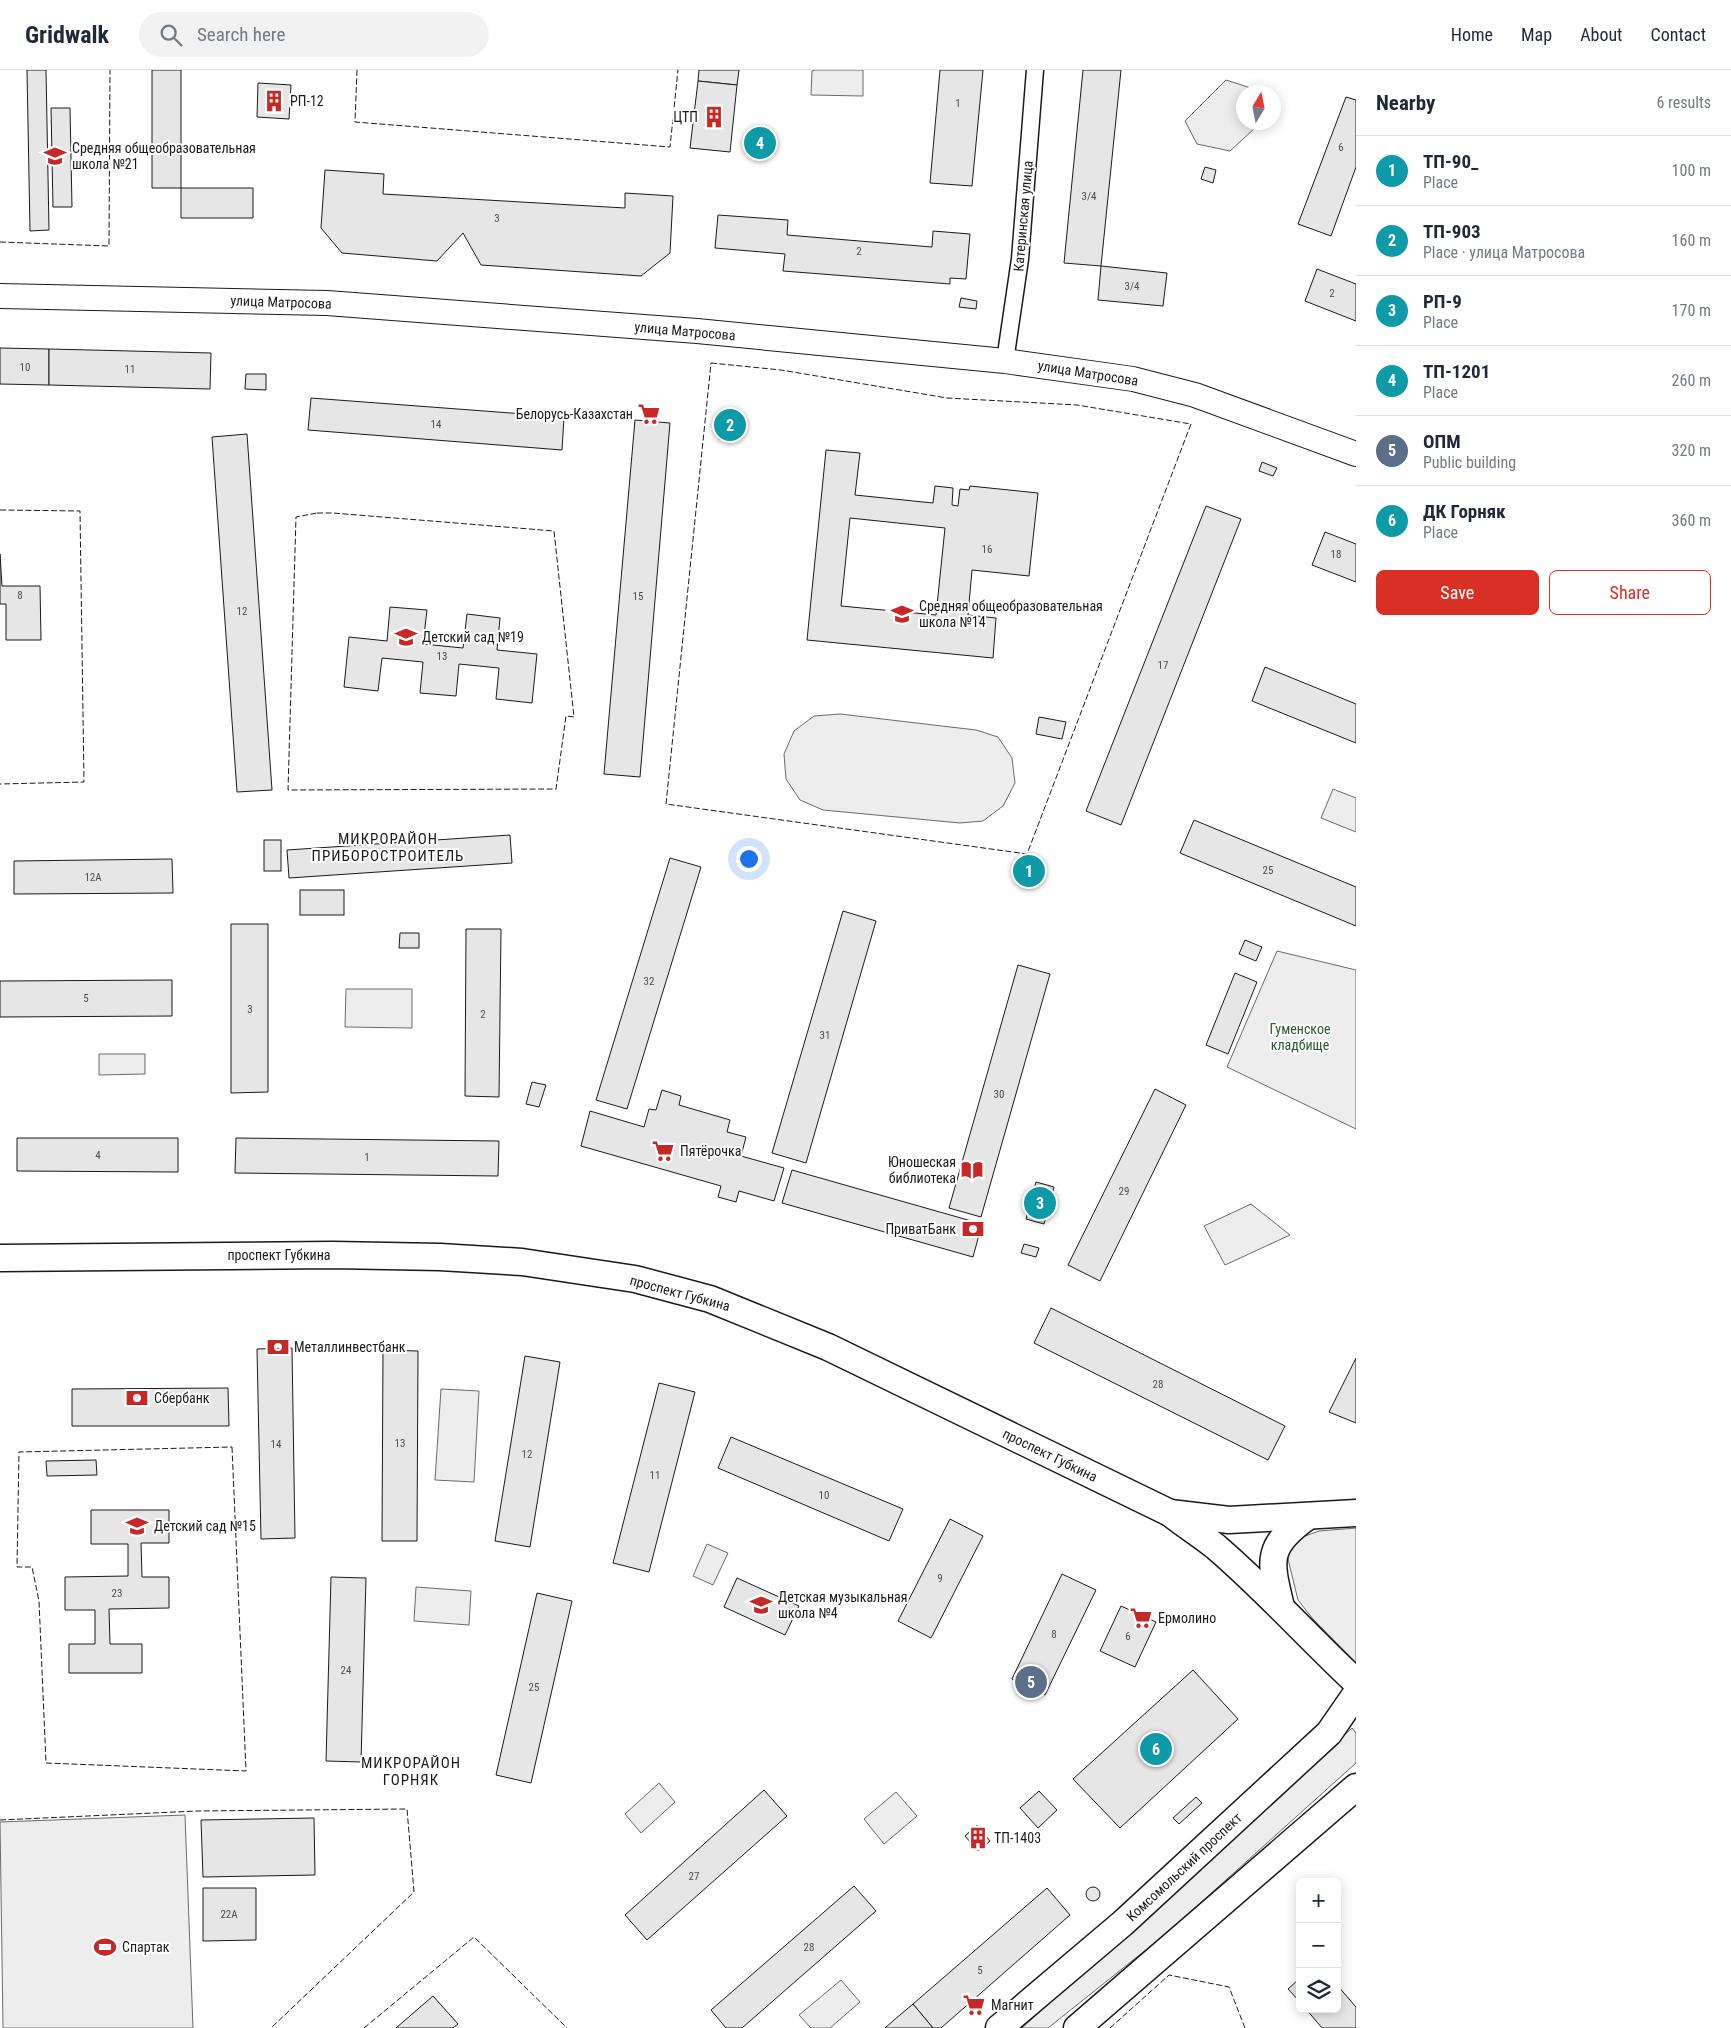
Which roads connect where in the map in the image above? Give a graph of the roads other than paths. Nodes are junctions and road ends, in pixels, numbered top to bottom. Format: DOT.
graph roads {
  1 [pos="1035,70"];
  2 [pos="0,296"];
  3 [pos="1005,361"];
  4 [pos="1356,454"];
  5 [pos="0,1258"];
  6 [pos="1170,1513"];
  7 [pos="1356,1513"];
  8 [pos="1307,1517"];
  9 [pos="1281,1607"];
  10 [pos="1356,1682"];
  11 [pos="1356,1694"];
  12 [pos="1356,1787"];
  13 [pos="999,2028"];
  14 [pos="1077,2028"];
  1 -- 3 [label="street, Катеринская улица"];
  2 -- 3 [label="main road, улица Матросова"];
  3 -- 4 [label="main road, улица Матросова"];
  5 -- 6 [label="main road, проспект Губкина"];
  6 -- 8 [label="main road"];
  6 -- 9 [label="main road, проспект Губкина"];
  7 -- 8 [label="main road"];
  8 -- 9 [label="main road"];
  9 -- 10 [label="main road, проспект Губкина"];
  11 -- 13 [label="main road, Комсомольский проспект"];
  12 -- 14 [label="main road"];
}
